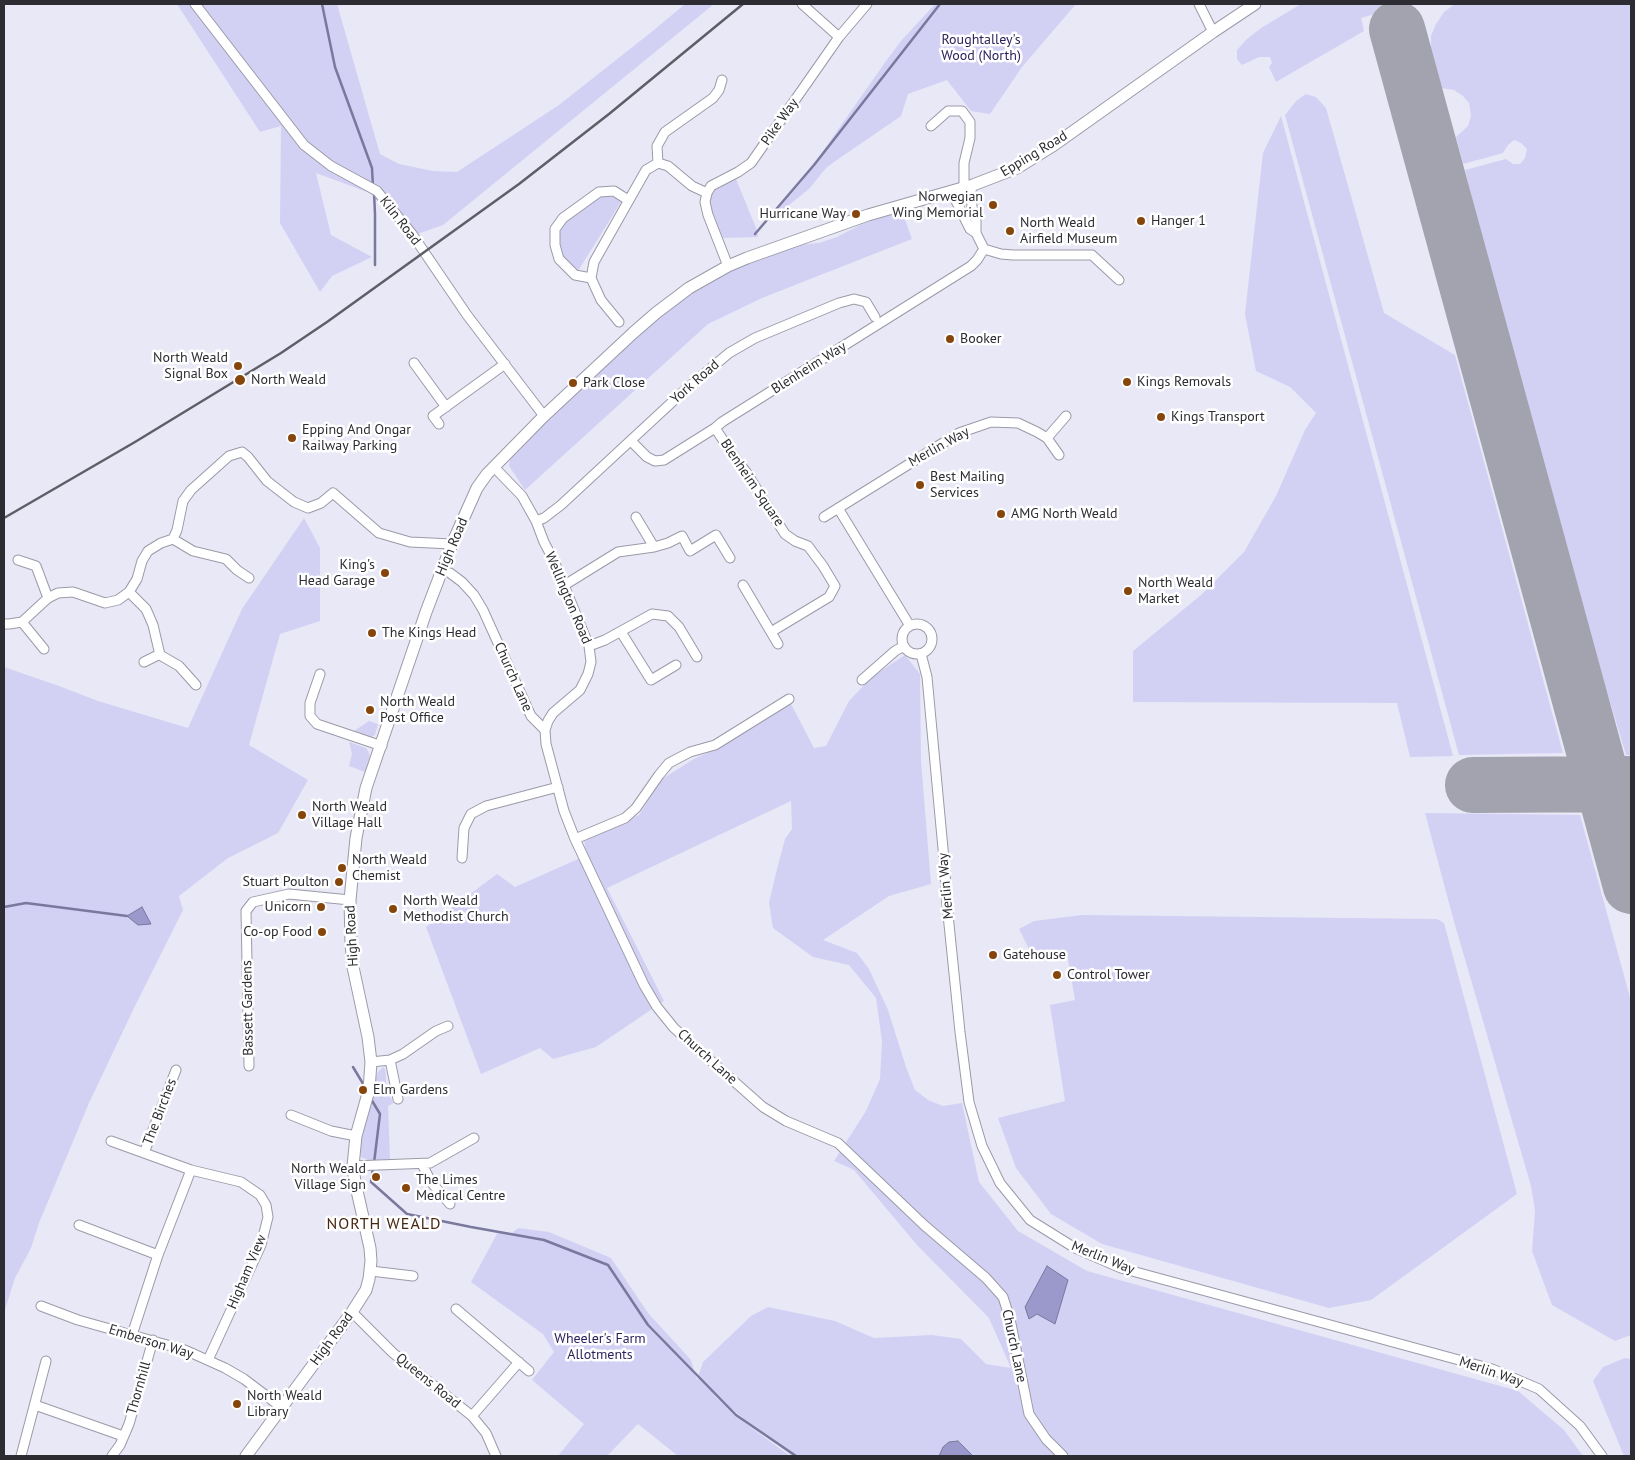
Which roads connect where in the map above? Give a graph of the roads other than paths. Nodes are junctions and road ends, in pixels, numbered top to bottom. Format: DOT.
graph roads {
  1 [pos="195,4"];
  2 [pos="802,4"];
  3 [pos="867,4"];
  4 [pos="1199,4"];
  5 [pos="1255,4"];
  6 [pos="1213,32"];
  7 [pos="839,36"];
  8 [pos="722,80"];
  9 [pos="932,126"];
  10 [pos="658,163"];
  11 [pos="968,186"];
  12 [pos="952,191"];
  13 [pos="707,193"];
  14 [pos="628,200"];
  15 [pos="976,233"];
  16 [pos="984,249"];
  17 [pos="728,266"];
  18 [pos="591,278"];
  19 [pos="1119,280"];
  20 [pos="875,317"];
  21 [pos="619,322"];
  22 [pos="414,363"];
  23 [pos="504,364"];
  24 [pos="446,407"];
  25 [pos="544,416"];
  26 [pos="1066,416"];
  27 [pos="439,424"];
  28 [pos="715,428"];
  29 [pos="1047,438"];
  30 [pos="631,441"];
  31 [pos="1059,455"];
  32 [pos="494,466"];
  33 [pos="838,508"];
  34 [pos="636,517"];
  35 [pos="824,517"];
  36 [pos="536,521"];
  37 [pos="173,539"];
  38 [pos="452,544"];
  39 [pos="654,547"];
  40 [pos="730,558"];
  41 [pos="18,560"];
  42 [pos="450,573"];
  43 [pos="249,578"];
  44 [pos="743,585"];
  45 [pos="563,586"];
  46 [pos="129,592"];
  47 [pos="48,598"];
  48 [pos="22,622"];
  49 [pos="4,624"];
  50 [pos="910,626"];
  51 [pos="621,632"];
  52 [pos="771,632"];
  53 [pos="778,644"];
  54 [pos="589,646"];
  55 [pos="904,646"];
  56 [pos="44,649"];
  57 [pos="160,654"];
  58 [pos="920,654"];
  59 [pos="697,657"];
  60 [pos="144,662"];
  61 [pos="676,665"];
  62 [pos="320,674"];
  63 [pos="862,680"];
  64 [pos="196,685"];
  65 [pos="789,699"];
  66 [pos="545,730"];
  67 [pos="382,746"];
  68 [pos="558,786"];
  69 [pos="575,839"];
  70 [pos="462,858"];
  71 [pos="350,900"];
  72 [pos="448,1026"];
  73 [pos="390,1060"];
  74 [pos="371,1062"];
  75 [pos="249,1066"];
  76 [pos="176,1070"];
  77 [pos="398,1099"];
  78 [pos="291,1114"];
  79 [pos="356,1136"];
  80 [pos="474,1138"];
  81 [pos="111,1141"];
  82 [pos="144,1153"];
  83 [pos="422,1164"];
  84 [pos="353,1166"];
  85 [pos="191,1170"];
  86 [pos="450,1204"];
  87 [pos="79,1225"];
  88 [pos="158,1255"];
  89 [pos="371,1271"];
  90 [pos="413,1276"];
  91 [pos="40,1306"];
  92 [pos="456,1309"];
  93 [pos="352,1312"];
  94 [pos="132,1335"];
  95 [pos="153,1340"];
  96 [pos="208,1360"];
  97 [pos="46,1361"];
  98 [pos="519,1362"];
  99 [pos="529,1371"];
  100 [pos="35,1404"];
  101 [pos="282,1407"];
  102 [pos="472,1416"];
  103 [pos="124,1436"];
  104 [pos="21,1456"];
  105 [pos="112,1456"];
  106 [pos="246,1456"];
  107 [pos="496,1456"];
  108 [pos="1063,1456"];
  109 [pos="1602,1456"];
  1 -- 23 [label="street, Kiln Road"];
  2 -- 7 [label="street"];
  3 -- 7 [label="street, Pike Way"];
  4 -- 6 [label="street"];
  5 -- 6 [label="main road, Epping Road"];
  6 -- 11 [label="main road, Epping Road"];
  7 -- 13 [label="street, Pike Way"];
  8 -- 10 [label="street"];
  9 -- 11 [label="street"];
  10 -- 13 [label="street"];
  10 -- 14 [label="street"];
  11 -- 12 [label="main road, Epping Road"];
  11 -- 15 [label="street"];
  12 -- 15 [label="street"];
  12 -- 17 [label="main road, Epping Road"];
  13 -- 17 [label="street"];
  14 -- 18 [label="street"];
  14 -- 18 [label="street"];
  15 -- 16 [label="street"];
  16 -- 19 [label="street"];
  16 -- 28 [label="street, Blenheim Way"];
  17 -- 25 [label="main road, High Road"];
  18 -- 21 [label="street"];
  20 -- 30 [label="street, York Road"];
  22 -- 24 [label="street"];
  23 -- 24 [label="street"];
  23 -- 25 [label="street, Kiln Road"];
  24 -- 27 [label="street"];
  25 -- 32 [label="main road, High Road"];
  26 -- 29 [label="street"];
  28 -- 30 [label="street, Blenheim Way"];
  28 -- 52 [label="street, Blenheim Square"];
  29 -- 31 [label="street, Merlin Way"];
  29 -- 33 [label="street, Merlin Way"];
  30 -- 36 [label="street, York Road"];
  32 -- 36 [label="street, Wellington Road"];
  32 -- 38 [label="main road, High Road"];
  33 -- 35 [label="street, Merlin Way"];
  33 -- 50 [label="street"];
  34 -- 39 [label="street"];
  36 -- 45 [label="street, Wellington Road"];
  37 -- 38 [label="street"];
  37 -- 43 [label="street"];
  37 -- 46 [label="street"];
  38 -- 67 [label="main road, High Road"];
  39 -- 40 [label="street"];
  39 -- 45 [label="street"];
  41 -- 47 [label="street"];
  42 -- 66 [label="street, Church Lane"];
  44 -- 52 [label="street"];
  45 -- 54 [label="street, Wellington Road"];
  46 -- 47 [label="street"];
  46 -- 57 [label="street"];
  47 -- 48 [label="street"];
  48 -- 49 [label="street"];
  48 -- 56 [label="street"];
  50 -- 55 [label="street"];
  50 -- 58 [label="street"];
  51 -- 54 [label="street"];
  51 -- 59 [label="street"];
  51 -- 61 [label="street"];
  52 -- 53 [label="street"];
  54 -- 66 [label="street, Wellington Road"];
  55 -- 58 [label="street"];
  55 -- 63 [label="street"];
  57 -- 60 [label="street"];
  57 -- 64 [label="street"];
  58 -- 109 [label="street, Merlin Way"];
  62 -- 67 [label="street"];
  65 -- 69 [label="street"];
  66 -- 68 [label="street, Church Lane"];
  67 -- 71 [label="main road, High Road"];
  68 -- 69 [label="street, Church Lane"];
  68 -- 70 [label="street"];
  69 -- 108 [label="street, Church Lane"];
  71 -- 74 [label="main road, High Road"];
  71 -- 75 [label="street, Bassett Gardens"];
  72 -- 73 [label="street"];
  73 -- 74 [label="street"];
  73 -- 77 [label="street"];
  74 -- 79 [label="main road, High Road"];
  76 -- 82 [label="street, The Birches"];
  78 -- 79 [label="street"];
  79 -- 84 [label="main road, High Road"];
  80 -- 83 [label="street"];
  81 -- 82 [label="street, Higham View"];
  82 -- 85 [label="street, Higham View"];
  83 -- 84 [label="street"];
  83 -- 86 [label="street"];
  84 -- 89 [label="main road, High Road"];
  85 -- 88 [label="street"];
  85 -- 96 [label="street, Higham View"];
  87 -- 88 [label="street"];
  88 -- 94 [label="street"];
  89 -- 90 [label="street"];
  89 -- 93 [label="main road, High Road"];
  91 -- 94 [label="street, Emberson Way"];
  92 -- 98 [label="street"];
  93 -- 101 [label="main road, High Road"];
  93 -- 102 [label="street, Queens Road"];
  94 -- 95 [label="street, Emberson Way"];
  95 -- 96 [label="street, Emberson Way"];
  95 -- 103 [label="street, Thornhill"];
  96 -- 101 [label="street, Emberson Way"];
  97 -- 100 [label="street"];
  98 -- 99 [label="street"];
  98 -- 102 [label="street"];
  100 -- 103 [label="street"];
  100 -- 104 [label="street"];
  101 -- 106 [label="main road, High Road"];
  102 -- 107 [label="street, Queens Road"];
  103 -- 105 [label="street, Thornhill"];
}
